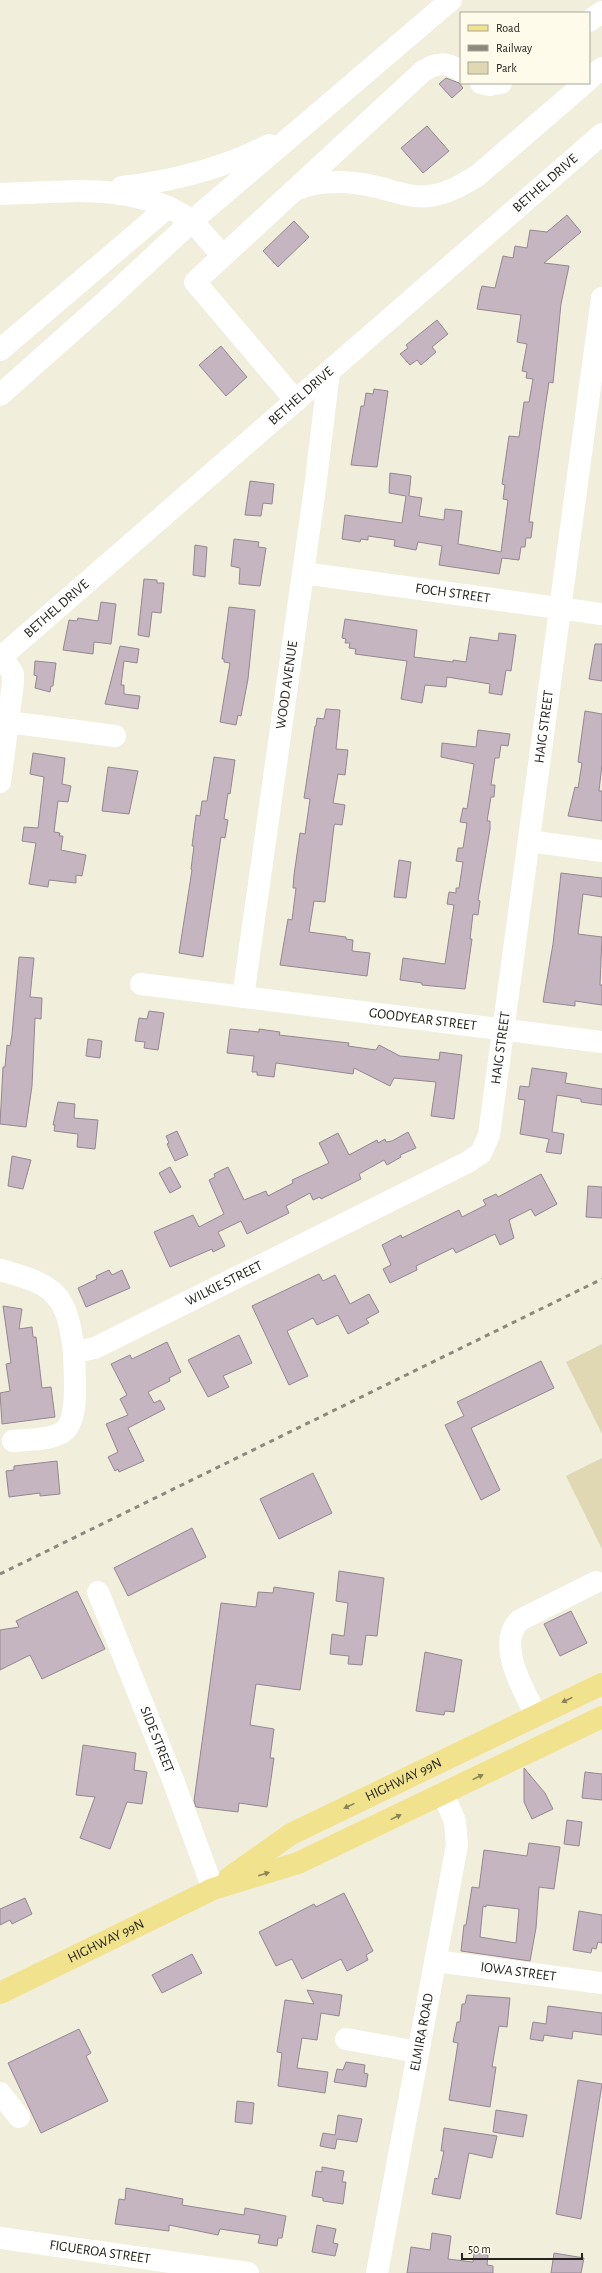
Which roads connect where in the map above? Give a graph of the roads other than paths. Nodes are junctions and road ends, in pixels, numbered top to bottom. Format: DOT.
graph roads {
  1 [pos="451,0"];
  2 [pos="602,12"];
  3 [pos="590,20"];
  4 [pos="602,68"];
  5 [pos="460,71"];
  6 [pos="590,78"];
  7 [pos="486,84"];
  8 [pos="496,84"];
  9 [pos="584,84"];
  10 [pos="301,129"];
  11 [pos="602,134"];
  12 [pos="95,190"];
  13 [pos="0,194"];
  14 [pos="289,194"];
  15 [pos="168,207"];
  16 [pos="192,221"];
  17 [pos="222,255"];
  18 [pos="602,298"];
  19 [pos="0,350"];
  20 [pos="329,372"];
  21 [pos="0,395"];
  22 [pos="296,401"];
  23 [pos="303,572"];
  24 [pos="561,608"];
  25 [pos="602,614"];
  26 [pos="1,657"];
  27 [pos="8,722"];
  28 [pos="115,736"];
  29 [pos="0,782"];
  30 [pos="529,841"];
  31 [pos="602,851"];
  32 [pos="141,984"];
  33 [pos="244,997"];
  34 [pos="502,1029"];
  35 [pos="602,1042"];
  36 [pos="481,1153"];
  37 [pos="0,1270"];
  38 [pos="74,1352"];
  39 [pos="13,1441"];
  40 [pos="596,1582"];
  41 [pos="98,1592"];
  42 [pos="602,1684"];
  43 [pos="536,1715"];
  44 [pos="602,1718"];
  45 [pos="443,1794"];
  46 [pos="213,1889"];
  47 [pos="435,1960"];
  48 [pos="602,1983"];
  49 [pos="0,1994"];
  50 [pos="346,2039"];
  51 [pos="418,2052"];
  52 [pos="0,2093"];
  53 [pos="19,2116"];
  54 [pos="0,2238"];
  55 [pos="248,2273"];
  56 [pos="377,2273"];
  1 -- 10 [label="street"];
  2 -- 3 [label="street"];
  4 -- 6 [label="street"];
  5 -- 14 [label="street"];
  7 -- 8 [label="street"];
  9 -- 14 [label="street"];
  10 -- 12 [label="street"];
  10 -- 16 [label="street"];
  11 -- 20 [label="street, BETHEL DRIVE"];
  12 -- 13 [label="street"];
  12 -- 15 [label="street"];
  14 -- 17 [label="street"];
  15 -- 16 [label="street"];
  15 -- 19 [label="street"];
  16 -- 17 [label="street"];
  16 -- 21 [label="street"];
  17 -- 22 [label="street"];
  18 -- 24 [label="street, HAIG STREET"];
  20 -- 22 [label="street, BETHEL DRIVE"];
  20 -- 23 [label="street, WOOD AVENUE"];
  22 -- 26 [label="street, BETHEL DRIVE"];
  23 -- 24 [label="street, FOCH STREET"];
  23 -- 33 [label="street, WOOD AVENUE"];
  24 -- 25 [label="street, FOCH STREET"];
  24 -- 30 [label="street, HAIG STREET"];
  26 -- 27 [label="street"];
  27 -- 28 [label="street"];
  27 -- 29 [label="street"];
  30 -- 31 [label="street"];
  30 -- 34 [label="street, HAIG STREET"];
  32 -- 33 [label="street, GOODYEAR STREET"];
  33 -- 34 [label="street, GOODYEAR STREET"];
  34 -- 35 [label="street, GOODYEAR STREET"];
  34 -- 36 [label="street, HAIG STREET"];
  36 -- 38 [label="street, WILKIE STREET"];
  37 -- 38 [label="street"];
  38 -- 39 [label="street"];
  40 -- 43 [label="street"];
  41 -- 46 [label="street, SIDE STREET"];
  42 -- 43 [label="main road, HIGHWAY 99N, one-way"];
  43 -- 46 [label="main road, HIGHWAY 99N, one-way"];
  45 -- 44 [label="main road, HIGHWAY 99N, one-way"];
  46 -- 45 [label="main road, HIGHWAY 99N, one-way"];
  45 -- 47 [label="street, ELMIRA ROAD"];
  46 -- 49 [label="main road, HIGHWAY 99N"];
  47 -- 48 [label="street, IOWA STREET"];
  47 -- 51 [label="street, ELMIRA ROAD"];
  50 -- 51 [label="street"];
  51 -- 56 [label="street, ELMIRA ROAD"];
  52 -- 53 [label="street"];
  54 -- 55 [label="street, FIGUEROA STREET"];
}
